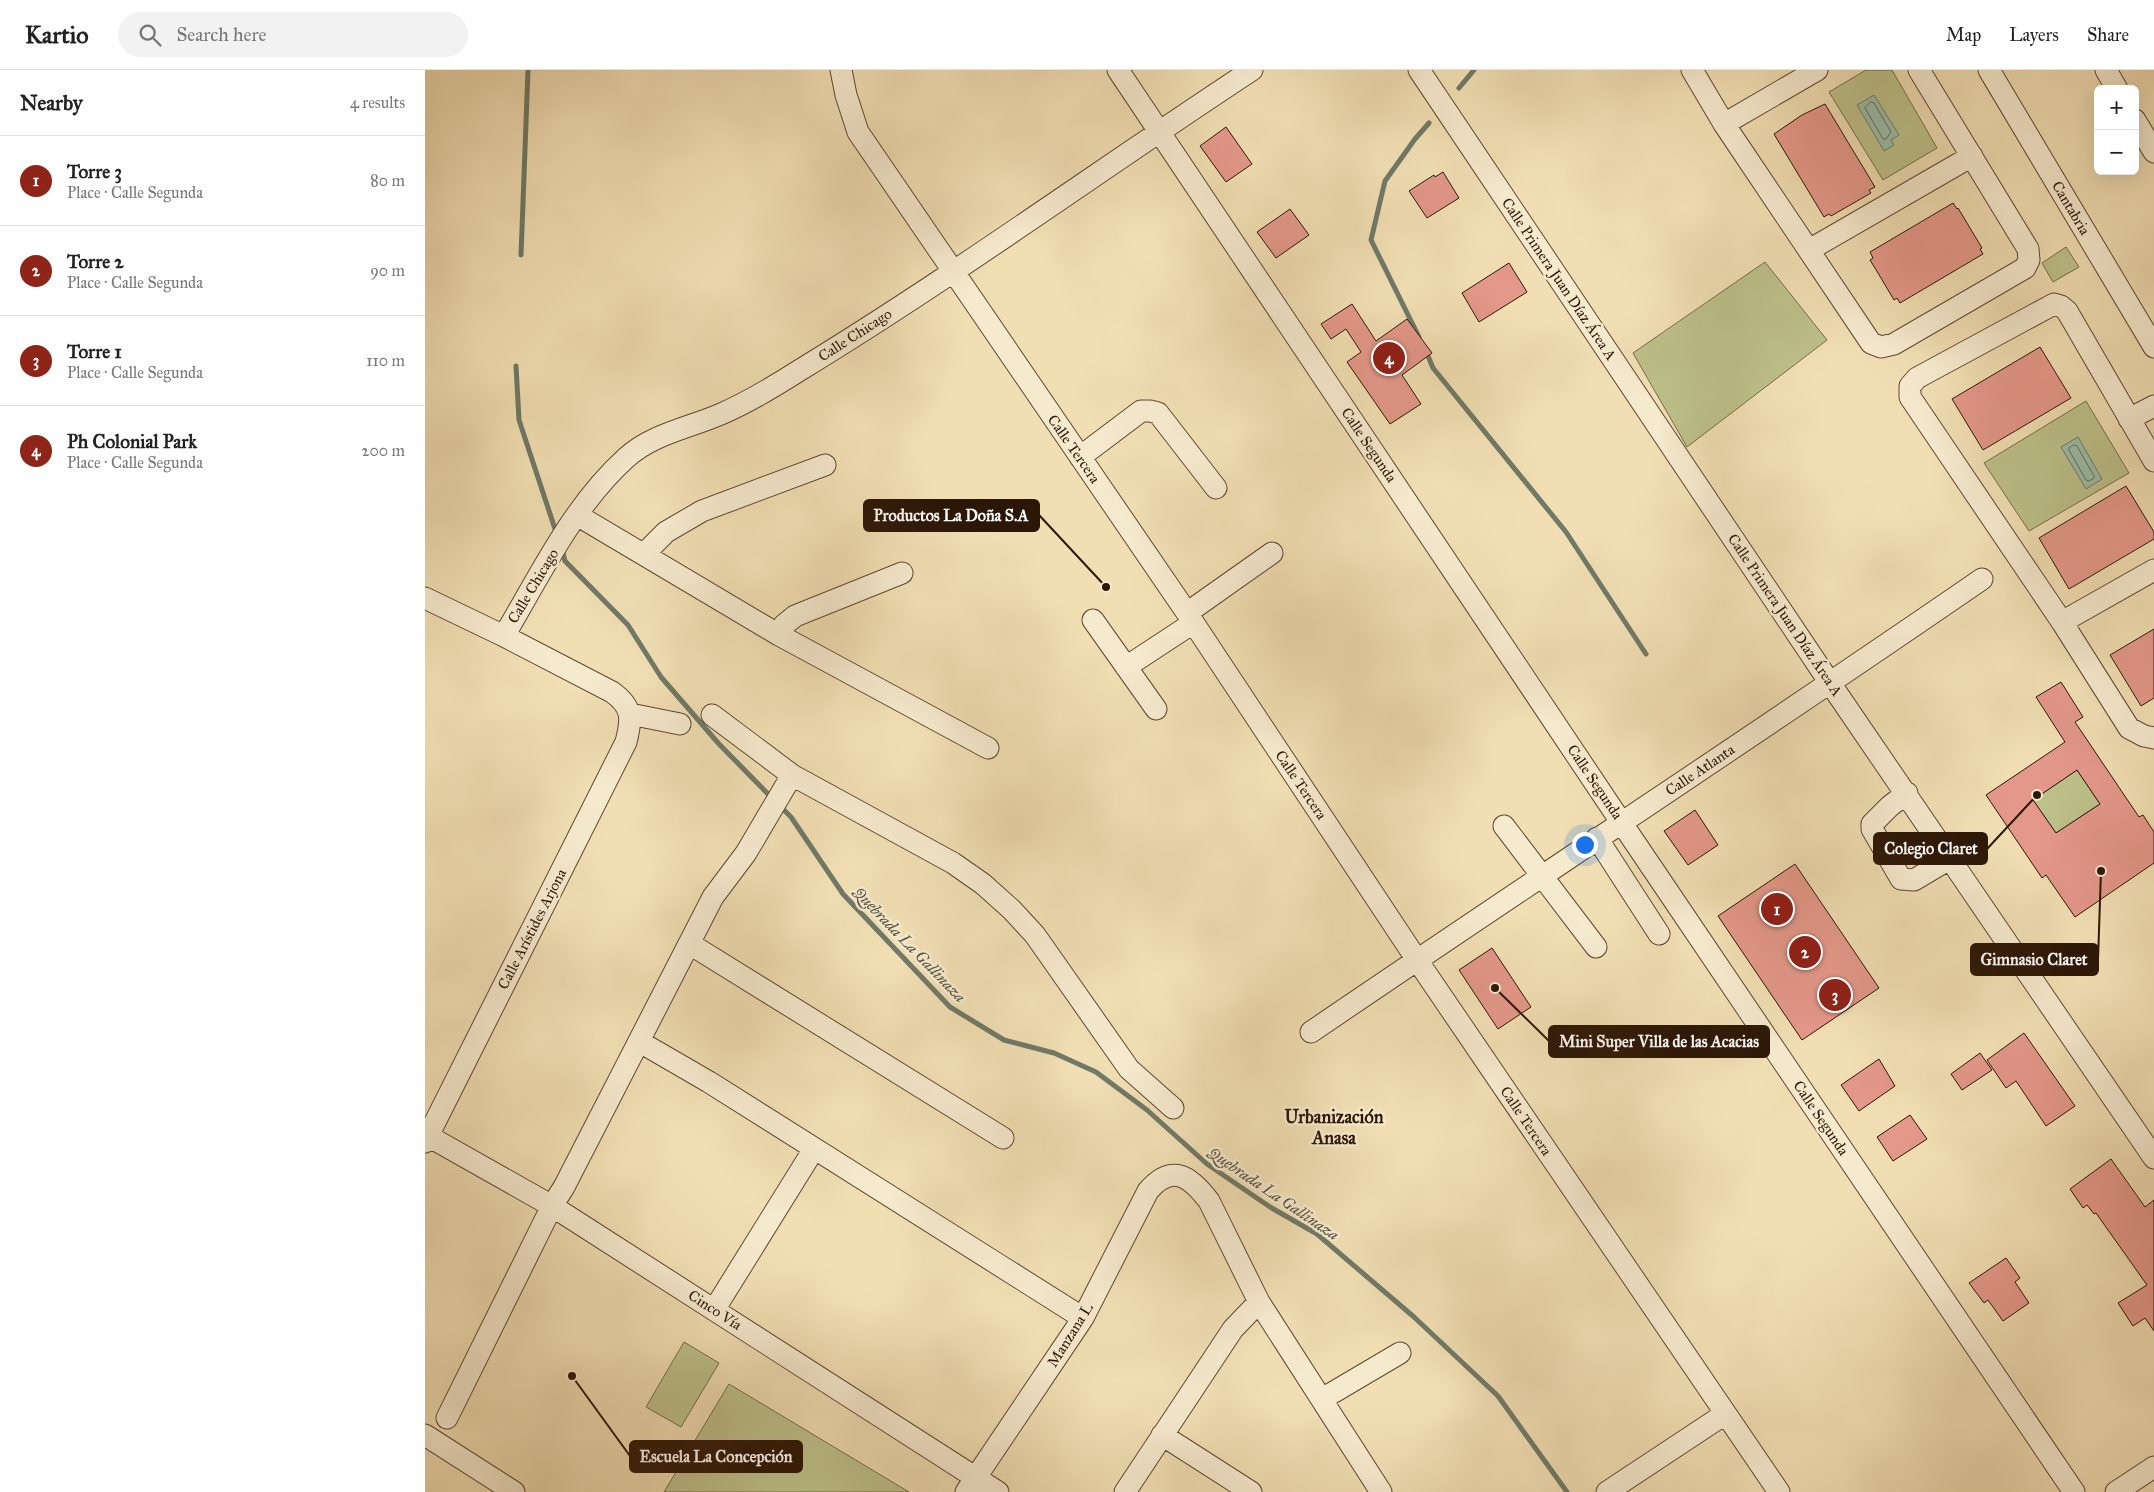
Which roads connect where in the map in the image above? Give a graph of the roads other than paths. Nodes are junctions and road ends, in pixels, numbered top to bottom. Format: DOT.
graph roads {
  1 [pos="841,70"];
  2 [pos="1118,70"];
  3 [pos="1252,70"];
  4 [pos="1419,70"];
  5 [pos="1692,70"];
  6 [pos="1817,70"];
  7 [pos="1919,70"];
  8 [pos="1989,70"];
  9 [pos="2106,70"];
  10 [pos="2115,85"];
  11 [pos="1725,124"];
  12 [pos="2139,127"];
  13 [pos="1159,131"];
  14 [pos="2154,152"];
  15 [pos="1972,156"];
  16 [pos="1809,250"];
  17 [pos="953,273"];
  18 [pos="2154,347"];
  19 [pos="2154,406"];
  20 [pos="2154,416"];
  21 [pos="2131,423"];
  22 [pos="2152,454"];
  23 [pos="1079,457"];
  24 [pos="825,464"];
  25 [pos="1216,488"];
  26 [pos="574,518"];
  27 [pos="1272,553"];
  28 [pos="644,554"];
  29 [pos="2154,570"];
  30 [pos="902,573"];
  31 [pos="1982,579"];
  32 [pos="425,598"];
  33 [pos="1190,618"];
  34 [pos="1093,620"];
  35 [pos="2062,622"];
  36 [pos="779,635"];
  37 [pos="504,636"];
  38 [pos="1126,667"];
  39 [pos="1830,683"];
  40 [pos="1156,709"];
  41 [pos="630,714"];
  42 [pos="712,715"];
  43 [pos="680,724"];
  44 [pos="2154,738"];
  45 [pos="988,748"];
  46 [pos="788,782"];
  47 [pos="1907,794"];
  48 [pos="1621,822"];
  49 [pos="1504,826"];
  50 [pos="1597,838"];
  51 [pos="1951,858"];
  52 [pos="1541,876"];
  53 [pos="1659,934"];
  54 [pos="690,944"];
  55 [pos="1596,947"];
  56 [pos="1417,960"];
  57 [pos="1311,1032"];
  58 [pos="640,1042"];
  59 [pos="1173,1108"];
  60 [pos="1003,1138"];
  61 [pos="427,1139"];
  62 [pos="813,1149"];
  63 [pos="2154,1158"];
  64 [pos="552,1206"];
  65 [pos="1259,1302"];
  66 [pos="714,1310"];
  67 [pos="1083,1318"];
  68 [pos="1399,1353"];
  69 [pos="1321,1399"];
  70 [pos="1725,1414"];
  71 [pos="447,1418"];
  72 [pos="425,1435"];
  73 [pos="1162,1435"];
  74 [pos="2154,1467"];
  75 [pos="971,1484"];
  76 [pos="514,1492"];
  77 [pos="998,1492"];
  78 [pos="1125,1492"];
  79 [pos="1251,1492"];
  80 [pos="1381,1492"];
  81 [pos="1607,1492"];
  82 [pos="1779,1492"];
  83 [pos="2074,1492"];
  84 [pos="2116,1492"];
  1 -- 17 [label="street, Calle Tercera"];
  2 -- 13 [label="street, Calle Segunda"];
  3 -- 13 [label="street, Calle Chicago"];
  4 -- 39 [label="street, Calle Primera Juan Díaz Área A"];
  5 -- 11 [label="street"];
  6 -- 11 [label="street"];
  7 -- 15 [label="street"];
  8 -- 18 [label="street, Cantabria"];
  9 -- 10 [label="street"];
  11 -- 16 [label="street"];
  12 -- 14 [label="street"];
  13 -- 17 [label="street, Calle Chicago"];
  13 -- 48 [label="street, Calle Segunda"];
  15 -- 16 [label="street"];
  15 -- 16 [label="street"];
  17 -- 23 [label="street, Calle Tercera"];
  17 -- 26 [label="street, Calle Chicago"];
  19 -- 21 [label="street"];
  20 -- 21 [label="street"];
  21 -- 22 [label="street"];
  21 -- 35 [label="street"];
  23 -- 25 [label="street"];
  23 -- 33 [label="street, Calle Tercera"];
  24 -- 28 [label="street"];
  26 -- 28 [label="street"];
  26 -- 37 [label="street, Calle Chicago"];
  27 -- 33 [label="street"];
  28 -- 36 [label="street"];
  29 -- 35 [label="street"];
  30 -- 36 [label="street"];
  31 -- 39 [label="street, Calle Atlanta"];
  32 -- 37 [label="street"];
  33 -- 38 [label="street"];
  33 -- 56 [label="street, Calle Tercera"];
  34 -- 38 [label="street"];
  35 -- 44 [label="street"];
  36 -- 45 [label="street"];
  37 -- 41 [label="street"];
  38 -- 40 [label="street"];
  39 -- 47 [label="street, Calle Primera Juan Díaz Área A"];
  39 -- 48 [label="street, Calle Atlanta"];
  41 -- 43 [label="street"];
  41 -- 61 [label="street, Calle Arístides Arjona"];
  42 -- 46 [label="street"];
  46 -- 54 [label="street"];
  46 -- 59 [label="street"];
  47 -- 51 [label="street, Calle Primera Juan Díaz Área A"];
  47 -- 51 [label="street"];
  48 -- 50 [label="street, Calle Atlanta"];
  48 -- 83 [label="street, Calle Segunda"];
  49 -- 52 [label="street"];
  50 -- 52 [label="street, Calle Atlanta"];
  50 -- 53 [label="street"];
  51 -- 63 [label="street, Calle Primera Juan Díaz Área A"];
  52 -- 55 [label="street"];
  52 -- 56 [label="street, Calle Atlanta"];
  54 -- 58 [label="street"];
  54 -- 60 [label="street"];
  56 -- 57 [label="street, Calle Atlanta"];
  56 -- 70 [label="street, Calle Tercera"];
  58 -- 62 [label="street"];
  58 -- 64 [label="street"];
  61 -- 64 [label="street, Cinco Vía"];
  62 -- 66 [label="street"];
  62 -- 67 [label="street"];
  64 -- 66 [label="street, Cinco Vía"];
  64 -- 71 [label="street"];
  65 -- 67 [label="street, Manzana L"];
  65 -- 69 [label="street"];
  65 -- 73 [label="street"];
  66 -- 75 [label="street, Cinco Vía"];
  67 -- 75 [label="street, Manzana L"];
  68 -- 69 [label="street"];
  69 -- 80 [label="street"];
  70 -- 81 [label="street"];
  70 -- 82 [label="street, Calle Tercera"];
  72 -- 76 [label="street"];
  73 -- 78 [label="street"];
  73 -- 79 [label="street"];
  74 -- 84 [label="street"];
  75 -- 77 [label="street, Cinco Vía"];
}
